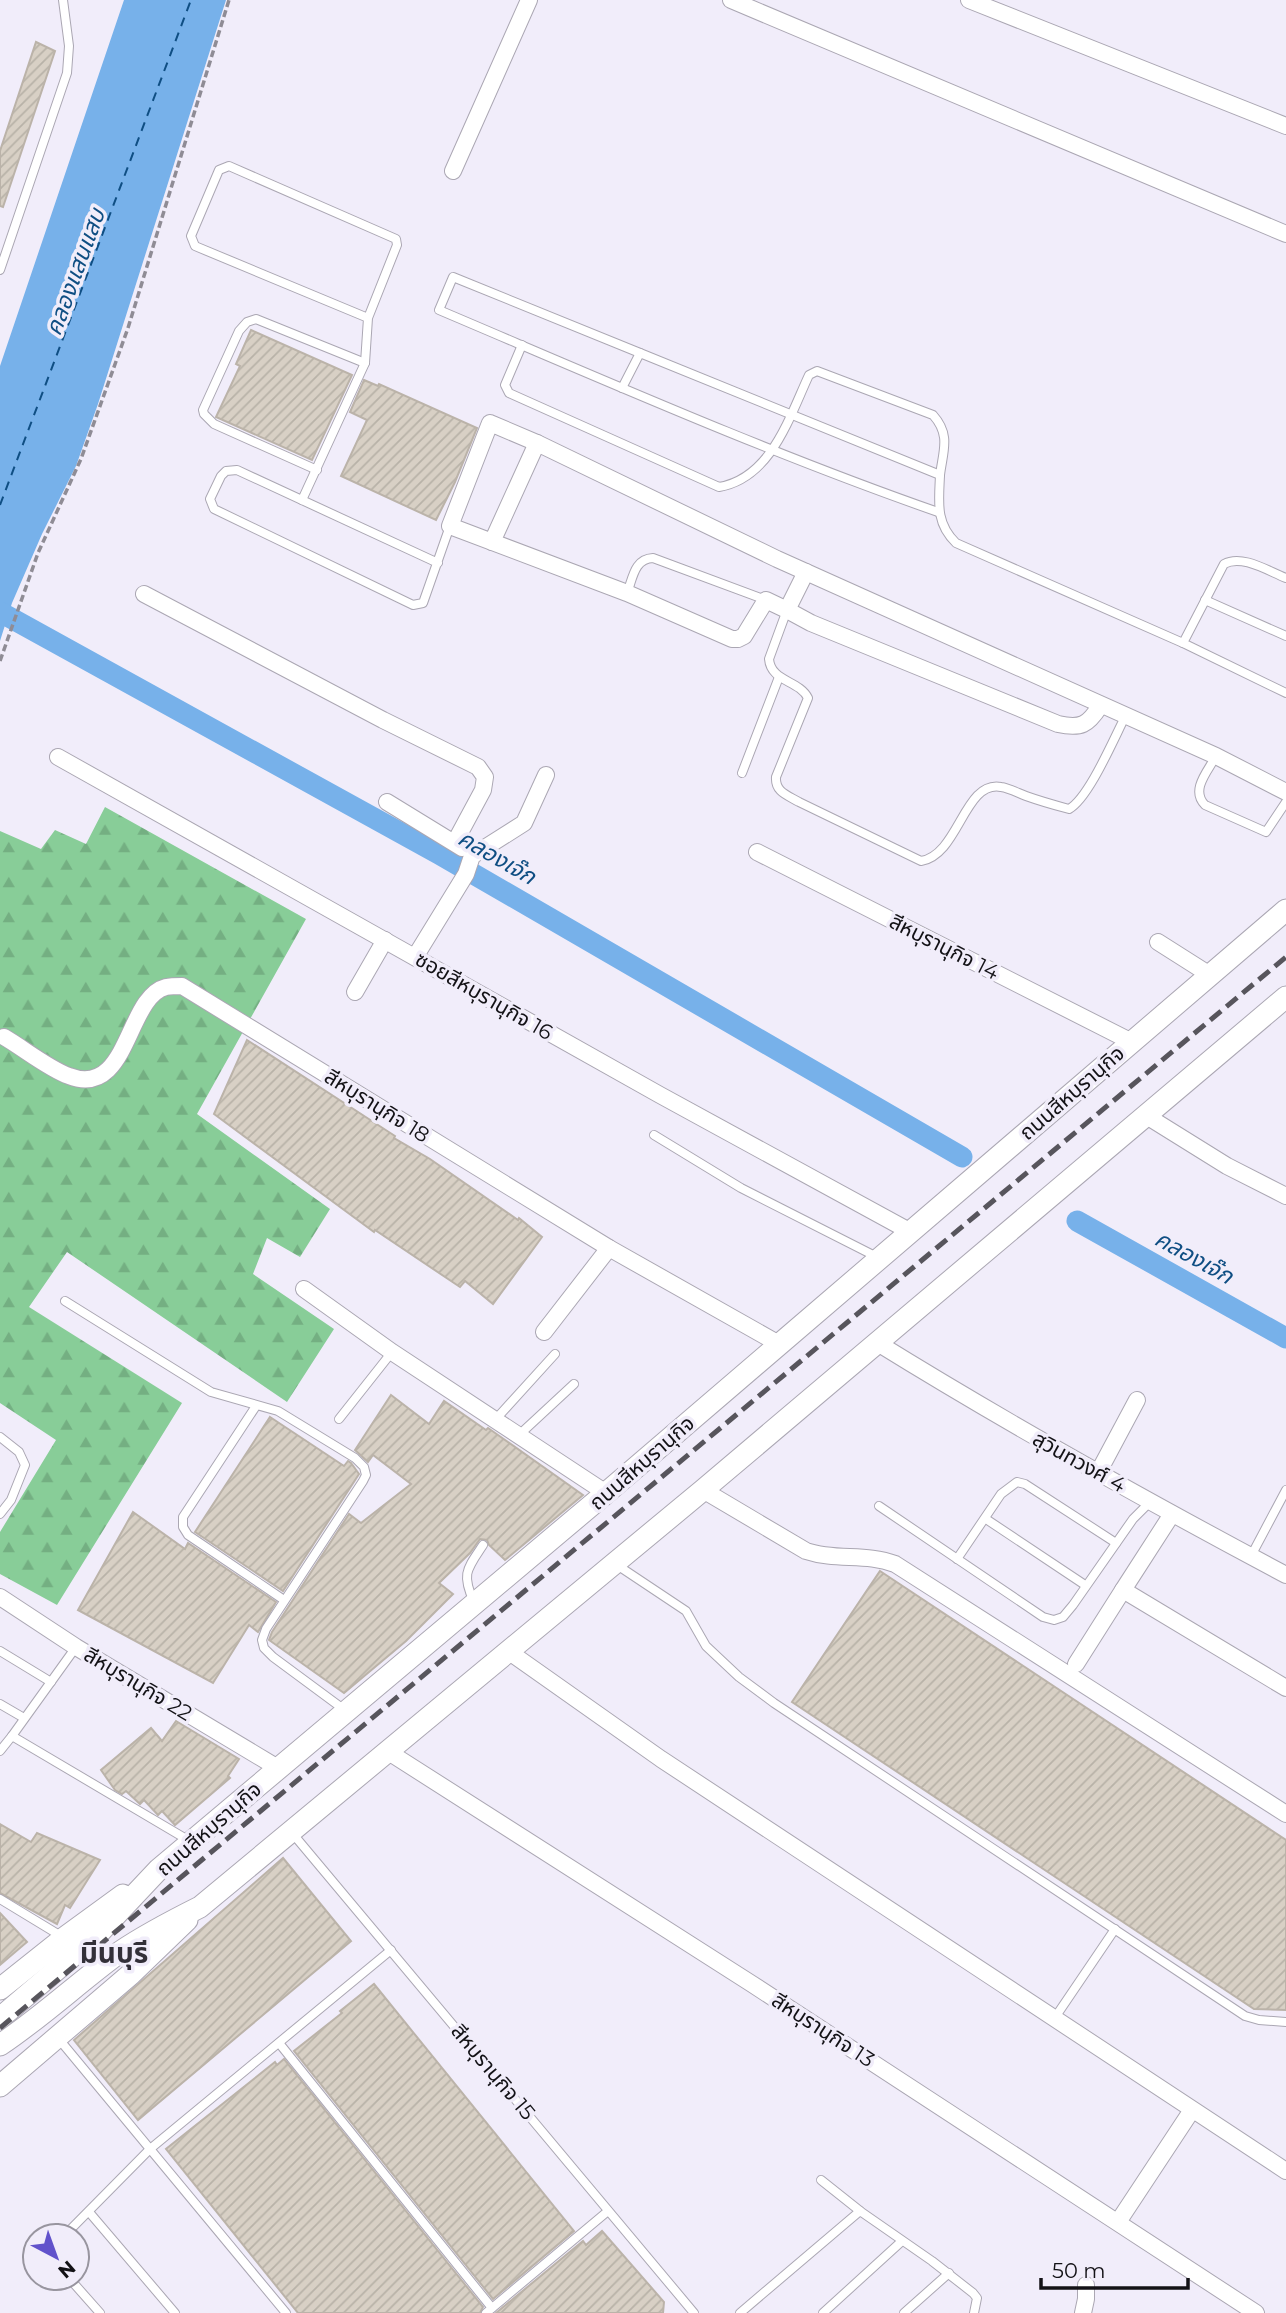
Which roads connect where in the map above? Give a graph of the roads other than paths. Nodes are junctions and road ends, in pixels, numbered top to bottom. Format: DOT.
graph roads {
  1 [pos="63,0"];
  2 [pos="529,0"];
  3 [pos="731,0"];
  4 [pos="969,0"];
  5 [pos="1286,126"];
  6 [pos="453,171"];
  7 [pos="1286,233"];
  8 [pos="0,270"];
  9 [pos="368,318"];
  10 [pos="522,345"];
  11 [pos="640,353"];
  12 [pos="365,363"];
  13 [pos="622,388"];
  14 [pos="791,413"];
  15 [pos="537,443"];
  16 [pos="773,449"];
  17 [pos="317,470"];
  18 [pos="940,475"];
  19 [pos="302,500"];
  20 [pos="938,512"];
  21 [pos="450,526"];
  22 [pos="492,542"];
  23 [pos="438,563"];
  24 [pos="806,572"];
  25 [pos="1286,579"];
  26 [pos="626,593"];
  27 [pos="144,594"];
  28 [pos="766,600"];
  29 [pos="1205,600"];
  30 [pos="787,610"];
  31 [pos="1286,636"];
  32 [pos="1183,643"];
  33 [pos="779,677"];
  34 [pos="1286,692"];
  35 [pos="1100,706"];
  36 [pos="1126,715"];
  37 [pos="1216,756"];
  38 [pos="58,757"];
  39 [pos="742,773"];
  40 [pos="546,775"];
  41 [pos="1286,792"];
  42 [pos="387,802"];
  43 [pos="1286,802"];
  44 [pos="455,842"];
  45 [pos="757,852"];
  46 [pos="472,856"];
  47 [pos="1286,910"];
  48 [pos="385,940"];
  49 [pos="1158,942"];
  50 [pos="415,957"];
  51 [pos="1210,975"];
  52 [pos="355,992"];
  53 [pos="1286,997"];
  54 [pos="4,1037"];
  55 [pos="1132,1042"];
  56 [pos="1145,1115"];
  57 [pos="654,1135"];
  58 [pos="1286,1196"];
  59 [pos="911,1232"];
  60 [pos="609,1248"];
  61 [pos="880,1259"];
  62 [pos="304,1289"];
  63 [pos="65,1301"];
  64 [pos="544,1332"];
  65 [pos="876,1342"];
  66 [pos="779,1345"];
  67 [pos="391,1352"];
  68 [pos="555,1354"];
  69 [pos="574,1384"];
  70 [pos="1137,1400"];
  71 [pos="256,1406"];
  72 [pos="340,1419"];
  73 [pos="495,1420"];
  74 [pos="519,1435"];
  75 [pos="0,1437"];
  76 [pos="1098,1473"];
  77 [pos="703,1490"];
  78 [pos="1286,1490"];
  79 [pos="606,1493"];
  80 [pos="1150,1502"];
  81 [pos="879,1506"];
  82 [pos="0,1514"];
  83 [pos="1172,1514"];
  84 [pos="986,1519"];
  85 [pos="1116,1542"];
  86 [pos="483,1545"];
  87 [pos="1251,1556"];
  88 [pos="957,1559"];
  89 [pos="614,1563"];
  90 [pos="1286,1575"];
  91 [pos="1085,1586"];
  92 [pos="1123,1590"];
  93 [pos="0,1597"];
  94 [pos="284,1600"];
  95 [pos="475,1604"];
  96 [pos="76,1647"];
  97 [pos="0,1651"];
  98 [pos="508,1651"];
  99 [pos="1076,1664"];
  100 [pos="51,1682"];
  101 [pos="1286,1688"];
  102 [pos="0,1704"];
  103 [pos="346,1711"];
  104 [pos="24,1718"];
  105 [pos="12,1736"];
  106 [pos="0,1751"];
  107 [pos="387,1751"];
  108 [pos="278,1768"];
  109 [pos="1286,1814"];
  110 [pos="291,1831"];
  111 [pos="192,1842"];
  112 [pos="159,1869"];
  113 [pos="0,1899"];
  114 [pos="200,1907"];
  115 [pos="1115,1929"];
  116 [pos="64,1938"];
  117 [pos="391,1950"];
  118 [pos="0,1989"];
  119 [pos="0,2018"];
  120 [pos="1054,2019"];
  121 [pos="1286,2022"];
  122 [pos="58,2037"];
  123 [pos="279,2043"];
  124 [pos="0,2045"];
  125 [pos="0,2086"];
  126 [pos="1192,2110"];
  127 [pos="150,2149"];
  128 [pos="1286,2171"];
  129 [pos="821,2180"];
  130 [pos="608,2211"];
  131 [pos="860,2211"];
  132 [pos="89,2212"];
  133 [pos="79,2222"];
  134 [pos="1118,2222"];
  135 [pos="902,2241"];
  136 [pos="949,2273"];
  137 [pos="1086,2285"];
  138 [pos="81,2292"];
  139 [pos="489,2310"];
  140 [pos="100,2313"];
  141 [pos="175,2313"];
  142 [pos="286,2313"];
  143 [pos="694,2313"];
  144 [pos="740,2313"];
  145 [pos="823,2313"];
  146 [pos="904,2313"];
  147 [pos="974,2313"];
  148 [pos="1083,2313"];
  149 [pos="1256,2313"];
  1 -- 8 [label="lane"];
  2 -- 6 [label="street"];
  3 -- 7 [label="street"];
  4 -- 5 [label="street"];
  9 -- 9 [label="lane"];
  9 -- 12 [label="lane"];
  10 -- 11 [label="lane"];
  10 -- 13 [label="lane"];
  10 -- 16 [label="lane"];
  11 -- 13 [label="lane"];
  11 -- 14 [label="lane"];
  12 -- 17 [label="lane"];
  12 -- 17 [label="lane"];
  13 -- 16 [label="lane"];
  14 -- 16 [label="lane"];
  14 -- 18 [label="lane"];
  14 -- 18 [label="lane"];
  15 -- 21 [label="street"];
  15 -- 22 [label="street"];
  15 -- 24 [label="street"];
  16 -- 20 [label="lane"];
  17 -- 19 [label="lane"];
  18 -- 20 [label="lane"];
  19 -- 23 [label="lane"];
  19 -- 23 [label="lane"];
  20 -- 32 [label="lane"];
  21 -- 22 [label="street"];
  21 -- 23 [label="lane"];
  22 -- 26 [label="street"];
  24 -- 30 [label="street"];
  24 -- 35 [label="street"];
  25 -- 29 [label="lane"];
  26 -- 28 [label="lane"];
  26 -- 28 [label="street"];
  27 -- 44 [label="street"];
  28 -- 30 [label="street"];
  29 -- 31 [label="lane"];
  29 -- 32 [label="lane"];
  30 -- 33 [label="lane"];
  30 -- 35 [label="street"];
  32 -- 34 [label="lane"];
  33 -- 36 [label="lane"];
  33 -- 39 [label="lane"];
  35 -- 36 [label="street"];
  36 -- 37 [label="street"];
  37 -- 41 [label="street"];
  37 -- 43 [label="lane"];
  38 -- 48 [label="street, ซอยสีหบุรานุกิจ 16"];
  40 -- 46 [label="street"];
  42 -- 44 [label="street"];
  44 -- 46 [label="street"];
  45 -- 55 [label="street, สีหบุรานุกิจ 14"];
  46 -- 50 [label="street"];
  47 -- 51 [label="main road, ถนนสีหบุรานุกิจ"];
  48 -- 50 [label="street, ซอยสีหบุรานุกิจ 16"];
  48 -- 52 [label="street"];
  49 -- 51 [label="street"];
  50 -- 59 [label="street, ซอยสีหบุรานุกิจ 16"];
  51 -- 55 [label="main road, ถนนสีหบุรานุกิจ"];
  53 -- 56 [label="main road"];
  54 -- 60 [label="street, สีหบุรานุกิจ 18"];
  55 -- 59 [label="main road, ถนนสีหบุรานุกิจ"];
  56 -- 58 [label="street"];
  56 -- 65 [label="main road"];
  57 -- 61 [label="lane"];
  59 -- 61 [label="main road, ถนนสีหบุรานุกิจ"];
  60 -- 64 [label="street"];
  60 -- 66 [label="street, สีหบุรานุกิจ 18"];
  61 -- 66 [label="main road, ถนนสีหบุรานุกิจ"];
  62 -- 67 [label="street"];
  63 -- 71 [label="lane"];
  65 -- 76 [label="street, สุวินทวงศ์ 4"];
  65 -- 77 [label="main road"];
  66 -- 79 [label="main road, ถนนสีหบุรานุกิจ"];
  67 -- 72 [label="lane"];
  67 -- 73 [label="street"];
  68 -- 73 [label="lane"];
  69 -- 74 [label="lane"];
  70 -- 76 [label="street"];
  71 -- 94 [label="lane"];
  71 -- 94 [label="lane"];
  73 -- 74 [label="street"];
  74 -- 79 [label="street"];
  75 -- 82 [label="lane"];
  76 -- 80 [label="street, สุวินทวงศ์ 4"];
  77 -- 89 [label="main road"];
  77 -- 109 [label="street"];
  78 -- 87 [label="lane"];
  79 -- 95 [label="main road, ถนนสีหบุรานุกิจ"];
  80 -- 83 [label="street, สุวินทวงศ์ 4"];
  80 -- 85 [label="lane"];
  81 -- 88 [label="lane"];
  83 -- 87 [label="street, สุวินทวงศ์ 4"];
  83 -- 92 [label="street"];
  84 -- 85 [label="lane"];
  84 -- 88 [label="lane"];
  84 -- 91 [label="lane"];
  85 -- 91 [label="lane"];
  86 -- 95 [label="lane"];
  87 -- 90 [label="street, สุวินทวงศ์ 4"];
  88 -- 91 [label="lane"];
  89 -- 98 [label="main road"];
  89 -- 115 [label="lane"];
  92 -- 99 [label="street"];
  92 -- 101 [label="street"];
  93 -- 96 [label="street, สีหบุรานุกิจ 22"];
  94 -- 103 [label="lane"];
  95 -- 103 [label="main road, ถนนสีหบุรานุกิจ"];
  96 -- 100 [label="lane"];
  96 -- 108 [label="street, สีหบุรานุกิจ 22"];
  97 -- 100 [label="lane"];
  98 -- 107 [label="main road"];
  98 -- 120 [label="street"];
  100 -- 104 [label="lane"];
  102 -- 104 [label="lane"];
  103 -- 108 [label="main road, ถนนสีหบุรานุกิจ"];
  104 -- 105 [label="lane"];
  105 -- 106 [label="lane"];
  105 -- 111 [label="lane"];
  107 -- 110 [label="main road"];
  107 -- 134 [label="street, สีหบุรานุกิจ 13"];
  108 -- 111 [label="main road, ถนนสีหบุรานุกิจ"];
  110 -- 114 [label="main road"];
  110 -- 117 [label="lane, สีหบุรานุกิจ 15"];
  111 -- 112 [label="main road, ถนนสีหบุรานุกิจ"];
  112 -- 116 [label="main road"];
  112 -- 119 [label="main road, ถนนสีหบุรานุกิจ"];
  113 -- 116 [label="lane"];
  114 -- 122 [label="main road"];
  114 -- 124 [label="main road"];
  115 -- 120 [label="lane"];
  115 -- 121 [label="lane"];
  116 -- 118 [label="main road"];
  117 -- 123 [label="lane"];
  117 -- 130 [label="lane, สีหบุรานุกิจ 15"];
  120 -- 126 [label="street"];
  122 -- 125 [label="main road"];
  122 -- 127 [label="lane"];
  123 -- 127 [label="lane"];
  123 -- 139 [label="lane"];
  126 -- 128 [label="street"];
  126 -- 134 [label="street"];
  127 -- 132 [label="lane"];
  127 -- 142 [label="lane"];
  129 -- 131 [label="lane"];
  130 -- 139 [label="lane"];
  130 -- 143 [label="lane, สีหบุรานุกิจ 15"];
  131 -- 135 [label="lane"];
  131 -- 144 [label="lane"];
  132 -- 133 [label="lane"];
  132 -- 141 [label="lane"];
  134 -- 149 [label="street, สีหบุรานุกิจ 13"];
  135 -- 136 [label="lane"];
  135 -- 145 [label="lane"];
  136 -- 146 [label="lane"];
  136 -- 147 [label="lane"];
  137 -- 148 [label="street"];
  138 -- 140 [label="lane"];
}
